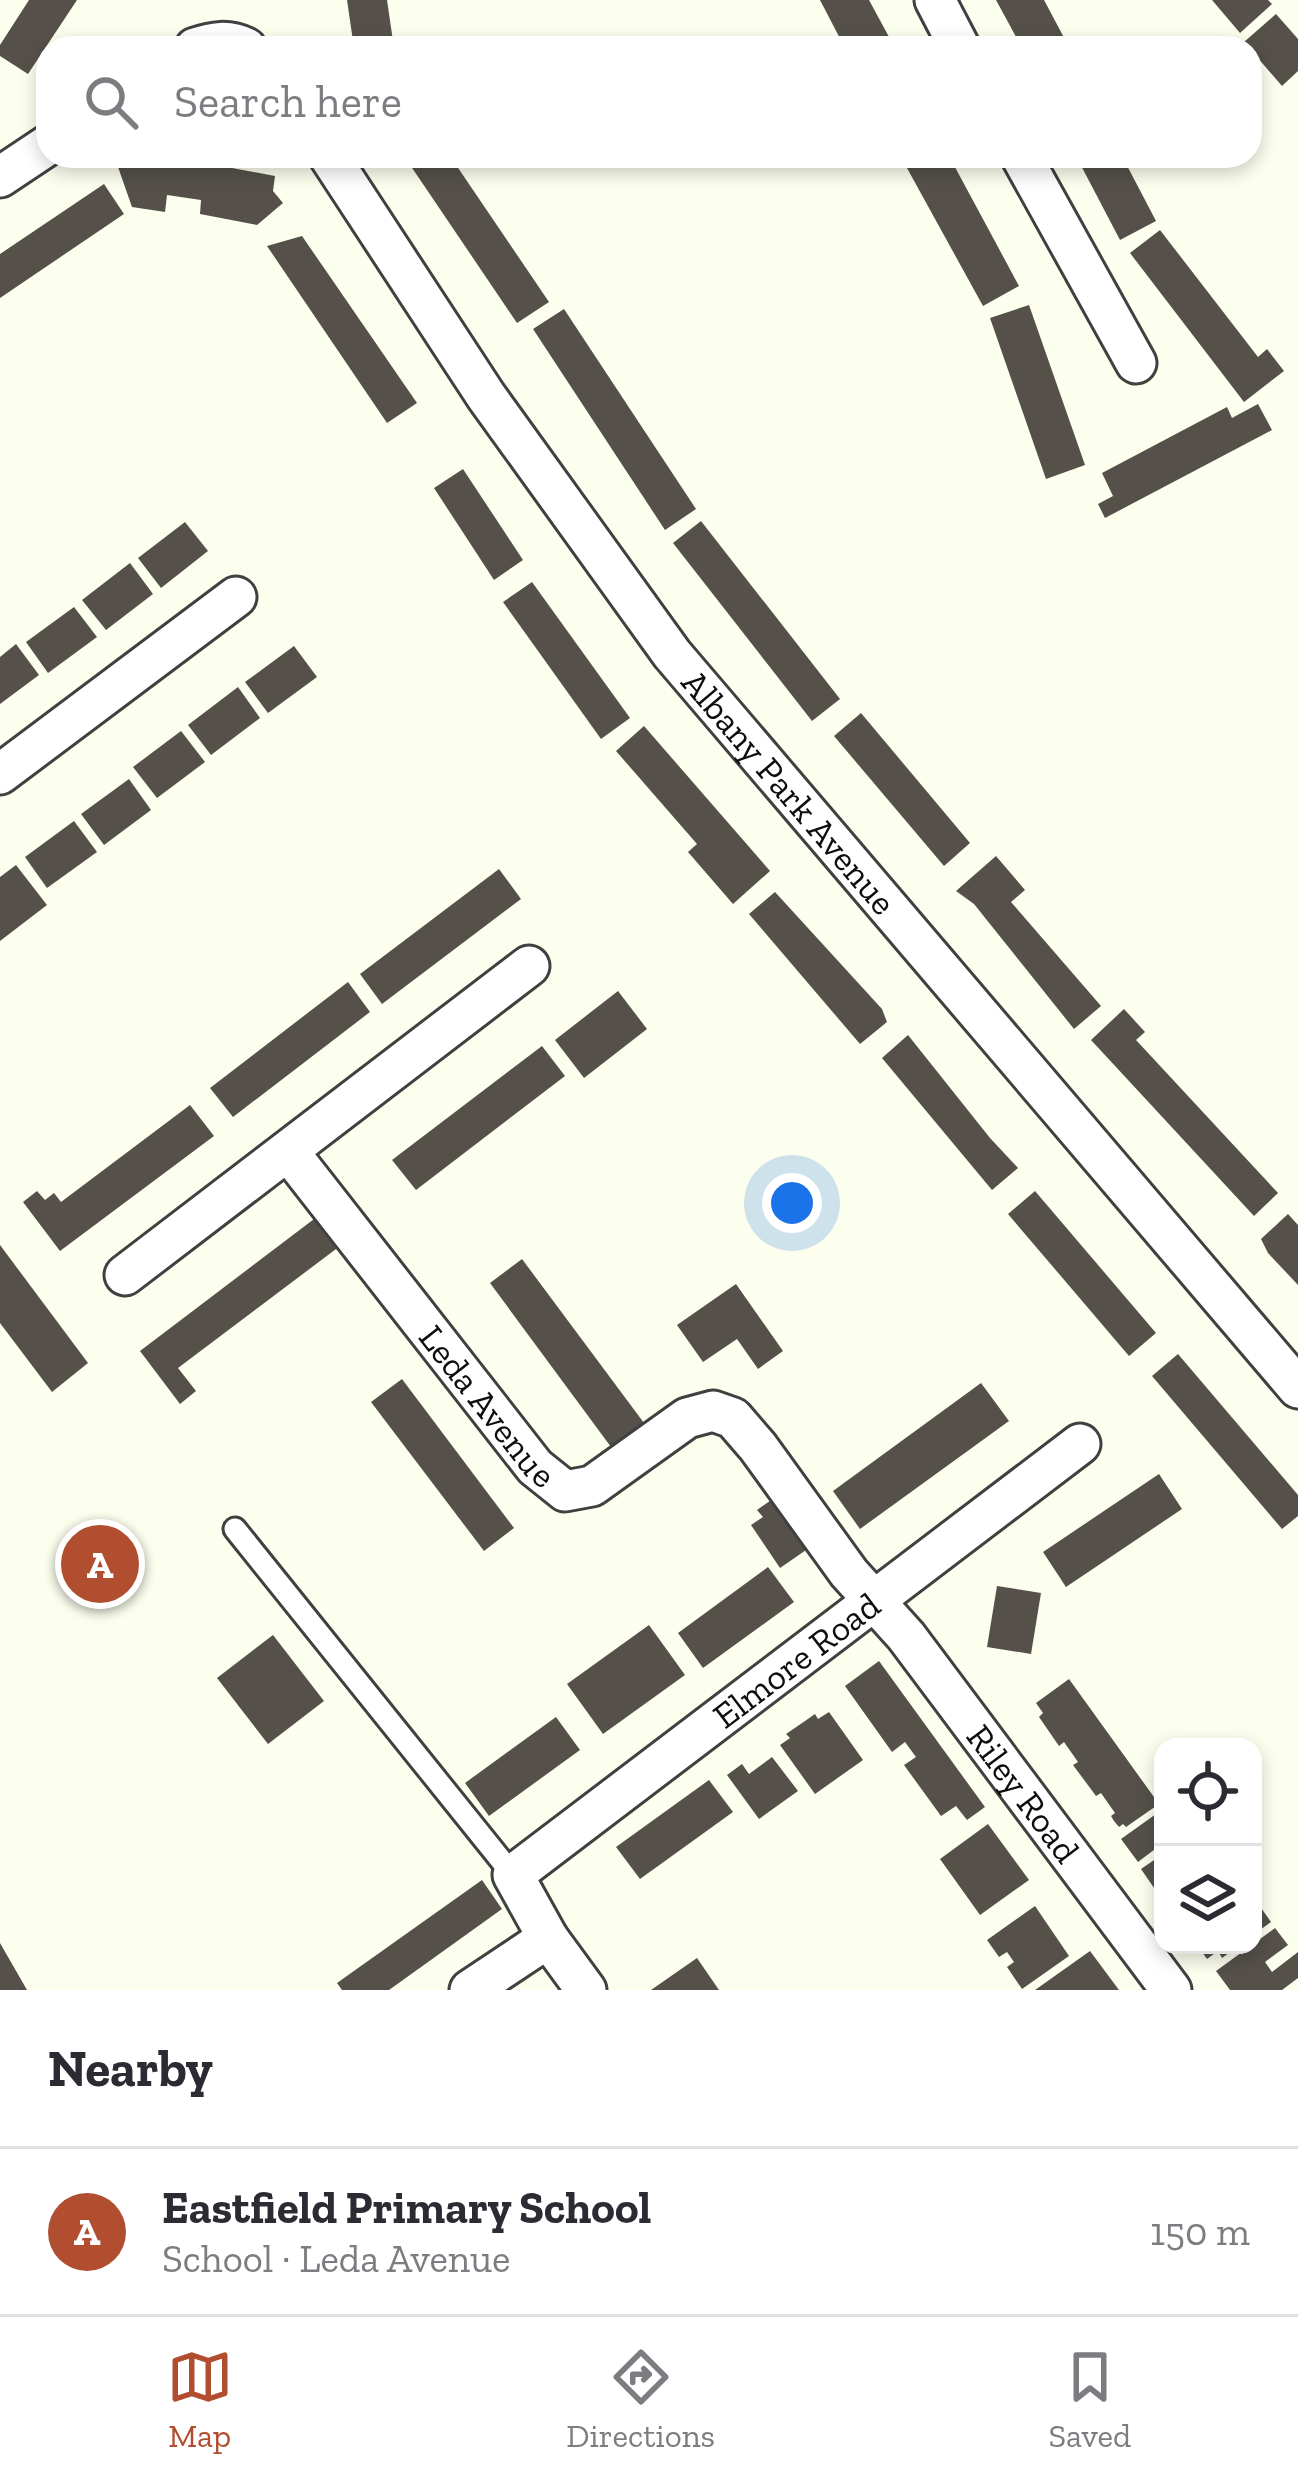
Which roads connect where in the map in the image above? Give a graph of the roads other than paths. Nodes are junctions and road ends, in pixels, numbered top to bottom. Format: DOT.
graph roads {
  1 [pos="934,0"];
  2 [pos="954,36"];
  3 [pos="36,153"];
  4 [pos="337,168"];
  5 [pos="1028,168"];
  6 [pos="0,177"];
  7 [pos="1136,363"];
  8 [pos="236,597"];
  9 [pos="0,774"];
  10 [pos="529,966"];
  11 [pos="288,1151"];
  12 [pos="125,1275"];
  13 [pos="1298,1388"];
  14 [pos="1080,1444"];
  15 [pos="236,1528"];
  16 [pos="874,1599"];
  17 [pos="514,1875"];
  18 [pos="548,1937"];
  19 [pos="470,1990"];
  20 [pos="586,1990"];
  21 [pos="1171,1990"];
  1 -- 2 [label="street"];
  3 -- 6 [label="street"];
  4 -- 13 [label="street, Albany Park Avenue"];
  5 -- 7 [label="street"];
  8 -- 9 [label="street"];
  10 -- 11 [label="street"];
  11 -- 12 [label="street"];
  11 -- 16 [label="street, Leda Avenue"];
  14 -- 16 [label="street, Elmore Road"];
  15 -- 17 [label="lane"];
  16 -- 17 [label="street, Elmore Road"];
  16 -- 21 [label="street, Riley Road"];
  17 -- 18 [label="street"];
  18 -- 19 [label="street"];
  18 -- 20 [label="street"];
}
